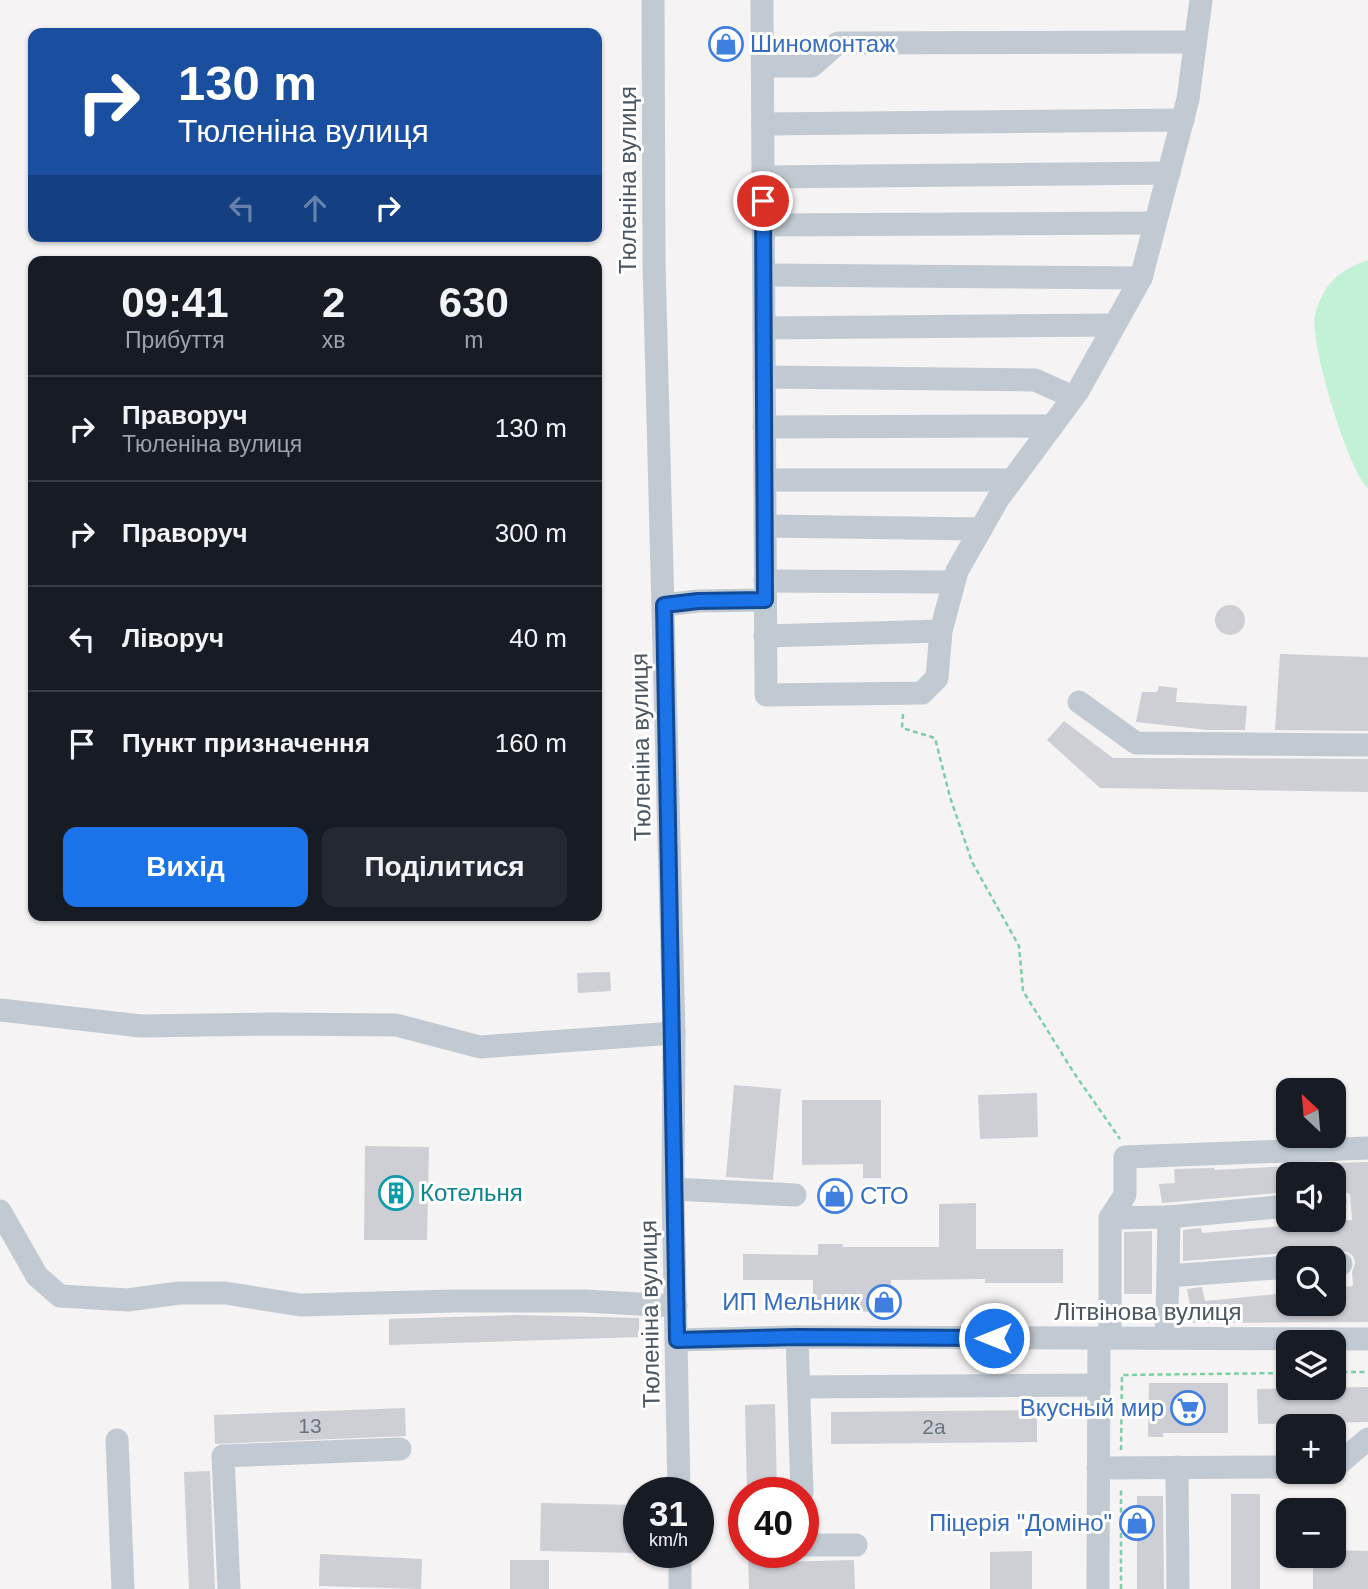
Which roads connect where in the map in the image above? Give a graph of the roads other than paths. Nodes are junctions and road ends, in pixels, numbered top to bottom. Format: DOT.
graph roads {
  1 [pos="653,0"];
  2 [pos="762,0"];
  3 [pos="1201,0"];
  4 [pos="1195,41"];
  5 [pos="763,66"];
  6 [pos="1183,120"];
  7 [pos="763,124"];
  8 [pos="1169,173"];
  9 [pos="763,177"];
  10 [pos="1156,223"];
  11 [pos="763,225"];
  12 [pos="764,275"];
  13 [pos="1141,278"];
  14 [pos="1114,326"];
  15 [pos="764,328"];
  16 [pos="764,377"];
  17 [pos="1073,397"];
  18 [pos="1052,426"];
  19 [pos="764,427"];
  20 [pos="765,480"];
  21 [pos="1012,480"];
  22 [pos="765,526"];
  23 [pos="981,529"];
  24 [pos="954,582"];
  25 [pos="765,591"];
  26 [pos="664,605"];
  27 [pos="941,631"];
  28 [pos="765,636"];
  29 [pos="1079,702"];
  30 [pos="1368,744"];
  31 [pos="0,1010"];
  32 [pos="674,1032"];
  33 [pos="1368,1148"];
  34 [pos="673,1188"];
  35 [pos="796,1195"];
  36 [pos="1276,1207"];
  37 [pos="0,1211"];
  38 [pos="1169,1217"];
  39 [pos="1110,1218"];
  40 [pos="1276,1268"];
  41 [pos="1168,1276"];
  42 [pos="676,1306"];
  43 [pos="797,1337"];
  44 [pos="1104,1338"];
  45 [pos="1166,1338"];
  46 [pos="1368,1339"];
  47 [pos="677,1340"];
  48 [pos="1099,1385"];
  49 [pos="799,1387"];
  50 [pos="1368,1439"];
  51 [pos="117,1440"];
  52 [pos="400,1449"];
  53 [pos="1346,1458"];
  54 [pos="1276,1466"];
  55 [pos="1177,1467"];
  56 [pos="1110,1468"];
  57 [pos="679,1477"];
  58 [pos="802,1477"];
  59 [pos="819,1545"];
  60 [pos="856,1545"];
  61 [pos="680,1568"];
  62 [pos="123,1589"];
  63 [pos="229,1589"];
  64 [pos="680,1589"];
  65 [pos="1098,1589"];
  66 [pos="1178,1589"];
  1 -- 26 [label="street, Тюленіна вулиця"];
  2 -- 5 [label="street"];
  3 -- 4 [label="street"];
  4 -- 5 [label="street"];
  4 -- 6 [label="street"];
  5 -- 7 [label="street"];
  6 -- 7 [label="street"];
  6 -- 8 [label="street"];
  7 -- 9 [label="street"];
  8 -- 9 [label="street"];
  8 -- 10 [label="street"];
  9 -- 11 [label="street"];
  10 -- 11 [label="street"];
  10 -- 13 [label="street"];
  11 -- 12 [label="street"];
  12 -- 13 [label="street"];
  12 -- 15 [label="street"];
  13 -- 14 [label="street"];
  14 -- 15 [label="street"];
  14 -- 17 [label="street"];
  15 -- 16 [label="street"];
  16 -- 17 [label="street"];
  16 -- 19 [label="street"];
  17 -- 18 [label="street"];
  18 -- 19 [label="street"];
  18 -- 21 [label="street"];
  19 -- 20 [label="street"];
  20 -- 21 [label="street"];
  20 -- 22 [label="street"];
  21 -- 23 [label="street"];
  22 -- 23 [label="street"];
  22 -- 25 [label="street"];
  23 -- 24 [label="street"];
  24 -- 25 [label="street"];
  24 -- 27 [label="street"];
  25 -- 26 [label="street"];
  25 -- 28 [label="street"];
  26 -- 32 [label="street, Тюленіна вулиця"];
  27 -- 28 [label="street"];
  27 -- 28 [label="street"];
  29 -- 30 [label="street"];
  31 -- 32 [label="street"];
  32 -- 34 [label="street, Тюленіна вулиця"];
  33 -- 39 [label="street"];
  34 -- 35 [label="street"];
  34 -- 42 [label="street, Тюленіна вулиця"];
  36 -- 38 [label="street"];
  37 -- 42 [label="street"];
  38 -- 39 [label="street"];
  38 -- 41 [label="street"];
  39 -- 44 [label="street"];
  40 -- 41 [label="street"];
  41 -- 45 [label="street"];
  42 -- 47 [label="street, Тюленіна вулиця"];
  43 -- 44 [label="street, Літвінова вулиця"];
  43 -- 47 [label="street, Літвінова вулиця"];
  43 -- 49 [label="street"];
  44 -- 45 [label="street, Літвінова вулиця"];
  44 -- 48 [label="street"];
  45 -- 46 [label="street, Літвінова вулиця"];
  47 -- 57 [label="street, Тюленіна вулиця"];
  48 -- 49 [label="street"];
  48 -- 56 [label="street"];
  49 -- 58 [label="street"];
  50 -- 53 [label="street"];
  51 -- 62 [label="street"];
  52 -- 63 [label="street"];
  54 -- 55 [label="street"];
  55 -- 56 [label="street"];
  55 -- 66 [label="street"];
  56 -- 65 [label="street"];
  59 -- 60 [label="street"];
  61 -- 64 [label="street"];
}
